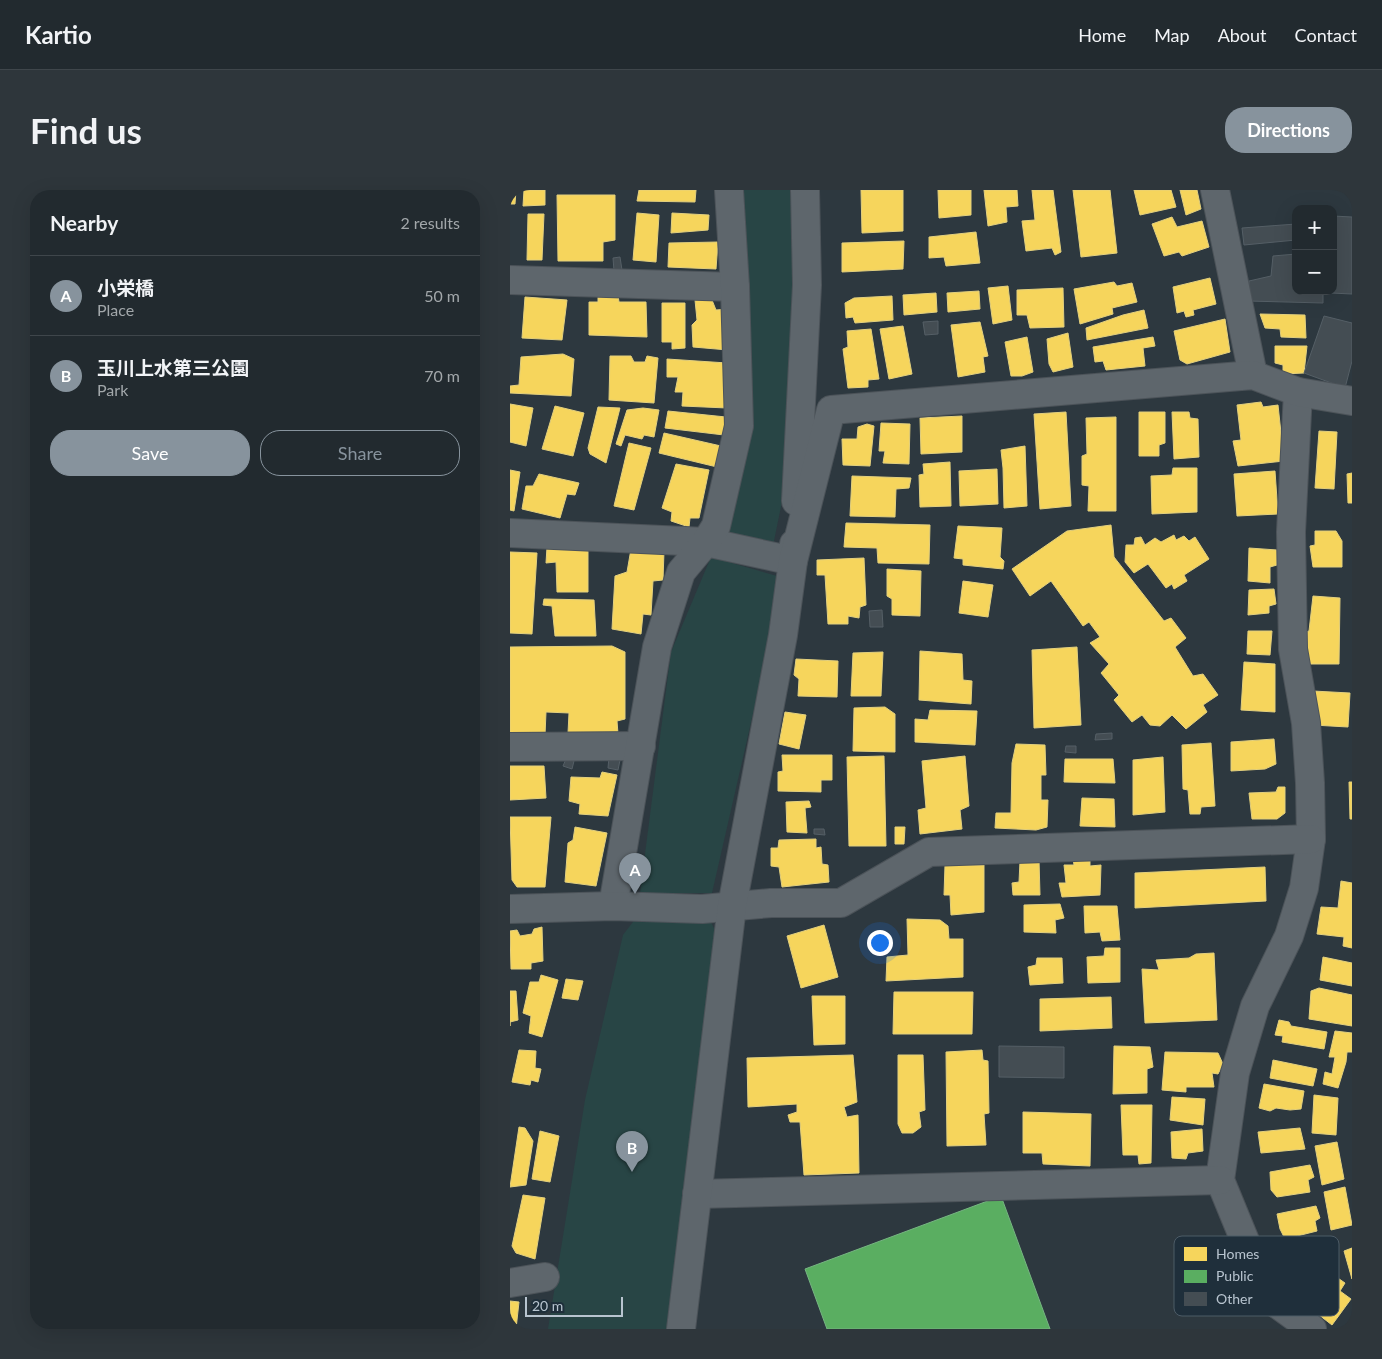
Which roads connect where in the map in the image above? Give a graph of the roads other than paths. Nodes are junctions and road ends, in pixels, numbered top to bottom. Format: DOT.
graph roads {
  1 [pos="729,190"];
  2 [pos="805,190"];
  3 [pos="1215,190"];
  4 [pos="510,280"];
  5 [pos="735,288"];
  6 [pos="1253,375"];
  7 [pos="1298,392"];
  8 [pos="1352,401"];
  9 [pos="510,533"];
  10 [pos="706,542"];
  11 [pos="793,561"];
  12 [pos="641,746"];
  13 [pos="510,747"];
  14 [pos="1311,839"];
  15 [pos="613,906"];
  16 [pos="732,906"];
  17 [pos="510,909"];
  18 [pos="1220,1180"];
  19 [pos="697,1194"];
  20 [pos="1243,1236"];
  21 [pos="545,1277"];
  22 [pos="510,1283"];
  23 [pos="1294,1316"];
  24 [pos="681,1329"];
  25 [pos="1312,1329"];
  1 -- 5 [label="street"];
  2 -- 11 [label="street"];
  3 -- 6 [label="street"];
  4 -- 5 [label="street"];
  5 -- 10 [label="street"];
  6 -- 7 [label="street"];
  6 -- 11 [label="street"];
  7 -- 8 [label="street"];
  7 -- 14 [label="street"];
  9 -- 10 [label="street"];
  10 -- 11 [label="street"];
  10 -- 12 [label="street"];
  11 -- 16 [label="street"];
  12 -- 13 [label="street"];
  12 -- 15 [label="street"];
  14 -- 16 [label="street"];
  14 -- 18 [label="street"];
  15 -- 16 [label="street"];
  15 -- 17 [label="street"];
  16 -- 19 [label="street"];
  18 -- 19 [label="street"];
  18 -- 20 [label="street"];
  19 -- 24 [label="street"];
  21 -- 22 [label="street"];
  23 -- 25 [label="street"];
}
